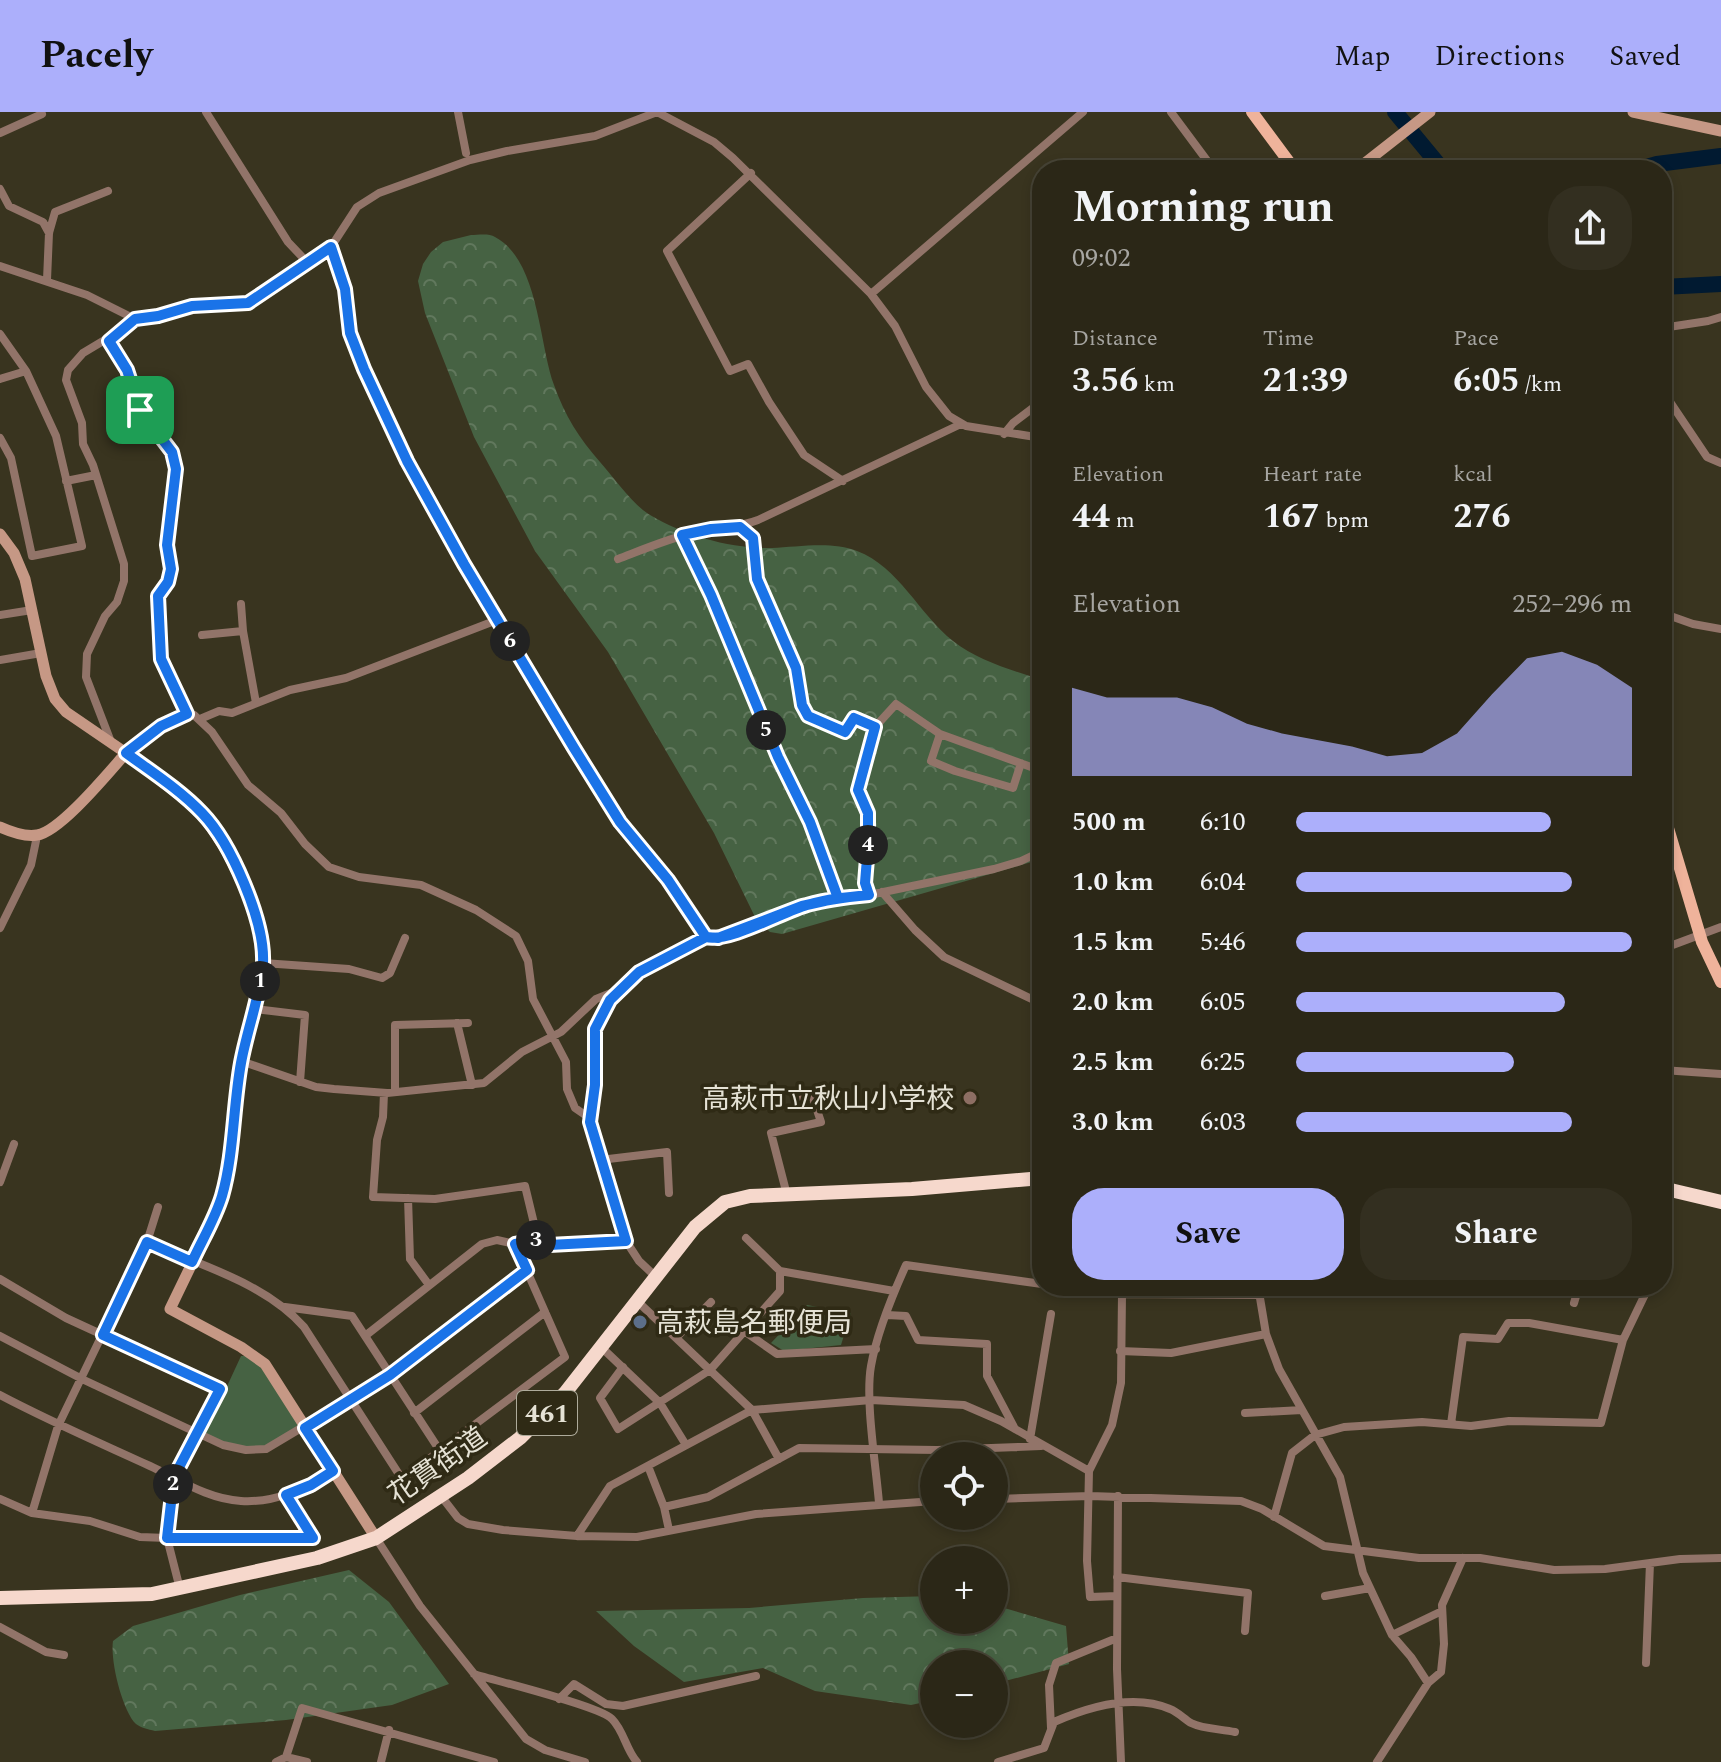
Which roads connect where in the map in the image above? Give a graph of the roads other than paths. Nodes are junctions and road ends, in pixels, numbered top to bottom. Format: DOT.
graph roads {
  1 [pos="206,112"];
  2 [pos="458,112"];
  3 [pos="657,112"];
  4 [pos="1083,112"];
  5 [pos="1171,112"];
  6 [pos="1252,112"];
  7 [pos="1430,112"];
  8 [pos="1633,112"];
  9 [pos="42,114"];
  10 [pos="1721,131"];
  11 [pos="0,133"];
  12 [pos="466,153"];
  13 [pos="1207,160"];
  14 [pos="1288,160"];
  15 [pos="1369,160"];
  16 [pos="751,173"];
  17 [pos="0,189"];
  18 [pos="108,191"];
  19 [pos="49,233"];
  20 [pos="331,247"];
  21 [pos="307,262"];
  22 [pos="0,266"];
  23 [pos="47,280"];
  24 [pos="871,294"];
  25 [pos="1721,317"];
  26 [pos="135,319"];
  27 [pos="1672,326"];
  28 [pos="0,334"];
  29 [pos="113,335"];
  30 [pos="26,371"];
  31 [pos="0,379"];
  32 [pos="1672,405"];
  33 [pos="1032,409"];
  34 [pos="961,424"];
  35 [pos="1004,434"];
  36 [pos="1032,437"];
  37 [pos="0,438"];
  38 [pos="1721,463"];
  39 [pos="96,475"];
  40 [pos="66,481"];
  41 [pos="843,481"];
  42 [pos="740,527"];
  43 [pos="0,534"];
  44 [pos="682,535"];
  45 [pos="618,559"];
  46 [pos="241,604"];
  47 [pos="32,610"];
  48 [pos="0,615"];
  49 [pos="1672,617"];
  50 [pos="497,620"];
  51 [pos="1721,629"];
  52 [pos="243,631"];
  53 [pos="202,635"];
  54 [pos="41,653"];
  55 [pos="0,660"];
  56 [pos="256,703"];
  57 [pos="187,714"];
  58 [pos="200,719"];
  59 [pos="875,727"];
  60 [pos="940,734"];
  61 [pos="111,744"];
  62 [pos="126,753"];
  63 [pos="1021,763"];
  64 [pos="1032,767"];
  65 [pos="0,827"];
  66 [pos="37,836"];
  67 [pos="1672,841"];
  68 [pos="1032,856"];
  69 [pos="882,892"];
  70 [pos="869,895"];
  71 [pos="838,898"];
  72 [pos="1721,927"];
  73 [pos="0,928"];
  74 [pos="1700,934"];
  75 [pos="706,937"];
  76 [pos="405,938"];
  77 [pos="1672,945"];
  78 [pos="263,963"];
  79 [pos="1721,982"];
  80 [pos="621,989"];
  81 [pos="1032,999"];
  82 [pos="255,1009"];
  83 [pos="457,1023"];
  84 [pos="468,1023"];
  85 [pos="554,1037"];
  86 [pos="241,1061"];
  87 [pos="1672,1071"];
  88 [pos="1721,1074"];
  89 [pos="300,1082"];
  90 [pos="472,1085"];
  91 [pos="395,1092"];
  92 [pos="384,1093"];
  93 [pos="802,1099"];
  94 [pos="591,1119"];
  95 [pos="14,1144"];
  96 [pos="600,1160"];
  97 [pos="1032,1179"];
  98 [pos="0,1182"];
  99 [pos="1672,1190"];
  100 [pos="669,1193"];
  101 [pos="787,1195"];
  102 [pos="408,1198"];
  103 [pos="1721,1202"];
  104 [pos="158,1207"];
  105 [pos="746,1238"];
  106 [pos="538,1240"];
  107 [pos="626,1241"];
  108 [pos="147,1242"];
  109 [pos="515,1244"];
  110 [pos="192,1262"];
  111 [pos="527,1270"];
  112 [pos="780,1271"];
  113 [pos="655,1276"];
  114 [pos="0,1279"];
  115 [pos="1032,1283"];
  116 [pos="429,1285"];
  117 [pos="894,1291"];
  118 [pos="1123,1296"];
  119 [pos="1260,1296"];
  120 [pos="1576,1296"];
  121 [pos="1644,1296"];
  122 [pos="636,1300"];
  123 [pos="711,1302"];
  124 [pos="1574,1303"];
  125 [pos="285,1307"];
  126 [pos="545,1312"];
  127 [pos="1051,1314"];
  128 [pos="887,1315"];
  129 [pos="744,1331"];
  130 [pos="1266,1334"];
  131 [pos="103,1335"];
  132 [pos="0,1336"];
  133 [pos="365,1336"];
  134 [pos="677,1337"];
  135 [pos="1623,1340"];
  136 [pos="600,1346"];
  137 [pos="876,1349"];
  138 [pos="1120,1351"];
  139 [pos="623,1367"];
  140 [pos="710,1370"];
  141 [pos="390,1375"];
  142 [pos="83,1379"];
  143 [pos="0,1395"];
  144 [pos="351,1399"];
  145 [pos="871,1400"];
  146 [pos="660,1403"];
  147 [pos="752,1410"];
  148 [pos="1302,1410"];
  149 [pos="414,1413"];
  150 [pos="1245,1413"];
  151 [pos="1451,1424"];
  152 [pos="58,1426"];
  153 [pos="305,1428"];
  154 [pos="1016,1430"];
  155 [pos="199,1433"];
  156 [pos="1315,1435"];
  157 [pos="1030,1439"];
  158 [pos="686,1445"];
  159 [pos="1042,1446"];
  160 [pos="875,1449"];
  161 [pos="440,1451"];
  162 [pos="779,1459"];
  163 [pos="648,1466"];
  164 [pos="333,1471"];
  165 [pos="1089,1471"];
  166 [pos="174,1477"];
  167 [pos="286,1495"];
  168 [pos="441,1496"];
  169 [pos="1090,1496"];
  170 [pos="1118,1496"];
  171 [pos="0,1499"];
  172 [pos="1008,1499"];
  173 [pos="920,1502"];
  174 [pos="879,1503"];
  175 [pos="664,1507"];
  176 [pos="32,1513"];
  177 [pos="1274,1517"];
  178 [pos="669,1530"];
  179 [pos="577,1536"];
  180 [pos="167,1538"];
  181 [pos="376,1538"];
  182 [pos="1357,1550"];
  183 [pos="1463,1558"];
  184 [pos="1721,1558"];
  185 [pos="1650,1563"];
  186 [pos="1117,1577"];
  187 [pos="1370,1588"];
  188 [pos="180,1589"];
  189 [pos="1117,1596"];
  190 [pos="1325,1596"];
  191 [pos="0,1598"];
  192 [pos="1442,1611"];
  193 [pos="0,1627"];
  194 [pos="1245,1631"];
  195 [pos="1392,1635"];
  196 [pos="1117,1638"];
  197 [pos="64,1655"];
  198 [pos="1646,1663"];
  199 [pos="473,1674"];
  200 [pos="756,1676"];
  201 [pos="1428,1683"];
  202 [pos="559,1699"];
  203 [pos="1118,1702"];
  204 [pos="1051,1729"];
  205 [pos="389,1730"];
  206 [pos="1235,1732"];
  207 [pos="286,1757"];
  208 [pos="276,1762"];
  209 [pos="307,1762"];
  210 [pos="381,1762"];
  211 [pos="494,1762"];
  212 [pos="585,1762"];
  213 [pos="637,1762"];
  214 [pos="998,1762"];
  215 [pos="1121,1762"];
  216 [pos="1377,1762"];
  1 -- 21 [label="street"];
  2 -- 12 [label="street"];
  3 -- 16 [label="street"];
  3 -- 20 [label="street"];
  4 -- 24 [label="street"];
  5 -- 13 [label="street"];
  6 -- 14 [label="main road"];
  7 -- 15 [label="street"];
  8 -- 10 [label="street"];
  9 -- 11 [label="street"];
  16 -- 24 [label="street"];
  16 -- 41 [label="street"];
  17 -- 19 [label="street"];
  18 -- 19 [label="street"];
  19 -- 23 [label="street"];
  20 -- 21 [label="street"];
  20 -- 50 [label="street"];
  21 -- 26 [label="street"];
  22 -- 23 [label="street"];
  23 -- 26 [label="street"];
  24 -- 34 [label="street"];
  25 -- 27 [label="street"];
  26 -- 29 [label="street"];
  28 -- 30 [label="street"];
  29 -- 39 [label="street"];
  29 -- 57 [label="street"];
  30 -- 31 [label="street"];
  30 -- 40 [label="street"];
  32 -- 38 [label="street"];
  33 -- 35 [label="street"];
  34 -- 35 [label="street"];
  34 -- 41 [label="street"];
  35 -- 36 [label="street"];
  37 -- 40 [label="street"];
  39 -- 40 [label="street"];
  39 -- 61 [label="street"];
  41 -- 42 [label="street"];
  42 -- 44 [label="street"];
  42 -- 59 [label="street"];
  43 -- 47 [label="street"];
  44 -- 45 [label="street"];
  44 -- 71 [label="street"];
  46 -- 52 [label="street"];
  47 -- 48 [label="street"];
  47 -- 54 [label="street"];
  49 -- 51 [label="street"];
  50 -- 56 [label="street"];
  50 -- 75 [label="street"];
  52 -- 53 [label="street"];
  52 -- 56 [label="street"];
  54 -- 55 [label="street"];
  54 -- 61 [label="street"];
  56 -- 58 [label="street"];
  57 -- 58 [label="street"];
  57 -- 62 [label="street"];
  58 -- 85 [label="street"];
  59 -- 60 [label="street"];
  59 -- 70 [label="street"];
  60 -- 63 [label="street"];
  60 -- 63 [label="street"];
  61 -- 62 [label="street"];
  62 -- 66 [label="street"];
  62 -- 78 [label="street"];
  63 -- 64 [label="street"];
  65 -- 66 [label="street"];
  66 -- 73 [label="street"];
  67 -- 74 [label="main road"];
  68 -- 69 [label="street"];
  69 -- 70 [label="street"];
  69 -- 81 [label="street"];
  70 -- 71 [label="street"];
  71 -- 75 [label="street"];
  72 -- 74 [label="street"];
  74 -- 77 [label="street"];
  74 -- 79 [label="main road"];
  75 -- 80 [label="street"];
  76 -- 78 [label="street"];
  78 -- 82 [label="street"];
  80 -- 85 [label="street"];
  80 -- 94 [label="street"];
  82 -- 86 [label="street"];
  82 -- 89 [label="street"];
  83 -- 84 [label="street"];
  83 -- 90 [label="street"];
  83 -- 91 [label="street"];
  85 -- 90 [label="street"];
  85 -- 94 [label="street"];
  86 -- 89 [label="street"];
  86 -- 110 [label="street"];
  87 -- 88 [label="street"];
  89 -- 92 [label="street"];
  90 -- 91 [label="street"];
  91 -- 92 [label="street"];
  92 -- 102 [label="street"];
  93 -- 101 [label="street"];
  94 -- 96 [label="street"];
  95 -- 98 [label="street"];
  96 -- 100 [label="street"];
  96 -- 107 [label="street"];
  97 -- 101 [label="highway, 花貫街道 / 461"];
  99 -- 103 [label="highway"];
  101 -- 113 [label="highway, 花貫街道 / 461"];
  102 -- 106 [label="street"];
  102 -- 116 [label="street"];
  104 -- 108 [label="street"];
  105 -- 112 [label="street"];
  106 -- 107 [label="street"];
  106 -- 109 [label="street"];
  107 -- 113 [label="street"];
  108 -- 110 [label="street"];
  108 -- 131 [label="street"];
  109 -- 111 [label="street"];
  109 -- 116 [label="street"];
  110 -- 125 [label="street"];
  110 -- 153 [label="street"];
  111 -- 126 [label="street"];
  111 -- 141 [label="street"];
  112 -- 117 [label="street"];
  112 -- 129 [label="street"];
  113 -- 122 [label="highway, 花貫街道 / 461"];
  114 -- 131 [label="street"];
  115 -- 117 [label="street"];
  116 -- 133 [label="street"];
  117 -- 128 [label="street"];
  118 -- 138 [label="street"];
  119 -- 130 [label="street"];
  120 -- 124 [label="street"];
  121 -- 135 [label="street"];
  122 -- 134 [label="street"];
  122 -- 136 [label="highway, 花貫街道 / 461"];
  123 -- 134 [label="street"];
  125 -- 133 [label="street"];
  125 -- 144 [label="street"];
  126 -- 149 [label="street"];
  126 -- 161 [label="street"];
  127 -- 157 [label="street"];
  128 -- 137 [label="street"];
  128 -- 154 [label="street"];
  129 -- 137 [label="street"];
  129 -- 140 [label="street"];
  130 -- 138 [label="street"];
  130 -- 148 [label="street"];
  131 -- 142 [label="street"];
  131 -- 155 [label="street"];
  132 -- 142 [label="street"];
  133 -- 141 [label="street"];
  134 -- 140 [label="street"];
  135 -- 151 [label="street"];
  135 -- 151 [label="street"];
  136 -- 139 [label="street"];
  136 -- 168 [label="highway, 花貫街道 / 461"];
  137 -- 145 [label="street"];
  138 -- 165 [label="street"];
  139 -- 146 [label="street"];
  139 -- 146 [label="street"];
  140 -- 146 [label="street"];
  140 -- 147 [label="street"];
  141 -- 144 [label="street"];
  141 -- 149 [label="street"];
  142 -- 152 [label="street"];
  142 -- 155 [label="street"];
  143 -- 152 [label="street"];
  144 -- 153 [label="street"];
  144 -- 161 [label="street"];
  145 -- 147 [label="street"];
  145 -- 154 [label="street"];
  145 -- 160 [label="street"];
  146 -- 158 [label="street"];
  147 -- 158 [label="street"];
  147 -- 162 [label="street"];
  148 -- 150 [label="street"];
  148 -- 156 [label="street"];
  149 -- 161 [label="street"];
  151 -- 156 [label="street"];
  152 -- 166 [label="street"];
  152 -- 176 [label="street"];
  153 -- 155 [label="street"];
  153 -- 164 [label="street"];
  154 -- 157 [label="street"];
  155 -- 166 [label="street"];
  156 -- 177 [label="street"];
  156 -- 182 [label="street"];
  157 -- 159 [label="street"];
  158 -- 163 [label="street"];
  159 -- 160 [label="street"];
  159 -- 165 [label="street"];
  160 -- 162 [label="street"];
  160 -- 174 [label="street"];
  162 -- 175 [label="street"];
  163 -- 175 [label="street"];
  163 -- 179 [label="street"];
  164 -- 167 [label="street"];
  164 -- 181 [label="street"];
  165 -- 169 [label="street"];
  166 -- 167 [label="street"];
  166 -- 180 [label="street"];
  167 -- 180 [label="street"];
  168 -- 179 [label="street"];
  168 -- 181 [label="highway, 花貫街道 / 461"];
  169 -- 170 [label="street"];
  169 -- 172 [label="street"];
  169 -- 189 [label="street"];
  170 -- 177 [label="street"];
  170 -- 186 [label="street"];
  171 -- 176 [label="street"];
  173 -- 174 [label="street"];
  174 -- 178 [label="street"];
  175 -- 178 [label="street"];
  176 -- 180 [label="street"];
  177 -- 182 [label="street"];
  178 -- 179 [label="street"];
  180 -- 188 [label="street"];
  181 -- 188 [label="highway, 花貫街道 / 461"];
  181 -- 199 [label="street"];
  182 -- 183 [label="street"];
  182 -- 187 [label="street"];
  183 -- 185 [label="street"];
  183 -- 192 [label="street"];
  184 -- 185 [label="street"];
  185 -- 198 [label="street"];
  186 -- 189 [label="street"];
  186 -- 194 [label="street"];
  187 -- 190 [label="street"];
  187 -- 195 [label="street"];
  188 -- 191 [label="highway, 花貫街道 / 461"];
  189 -- 196 [label="street"];
  192 -- 195 [label="street"];
  192 -- 201 [label="street"];
  193 -- 197 [label="street"];
  195 -- 201 [label="street"];
  196 -- 203 [label="street"];
  196 -- 204 [label="street"];
  199 -- 202 [label="street"];
  199 -- 212 [label="street"];
  200 -- 202 [label="street"];
  201 -- 216 [label="street"];
  202 -- 213 [label="street"];
  203 -- 204 [label="street"];
  203 -- 206 [label="street"];
  203 -- 215 [label="street"];
  204 -- 214 [label="street"];
  205 -- 207 [label="street"];
  205 -- 210 [label="street"];
  205 -- 211 [label="street"];
  207 -- 208 [label="street"];
  207 -- 209 [label="street"];
}
